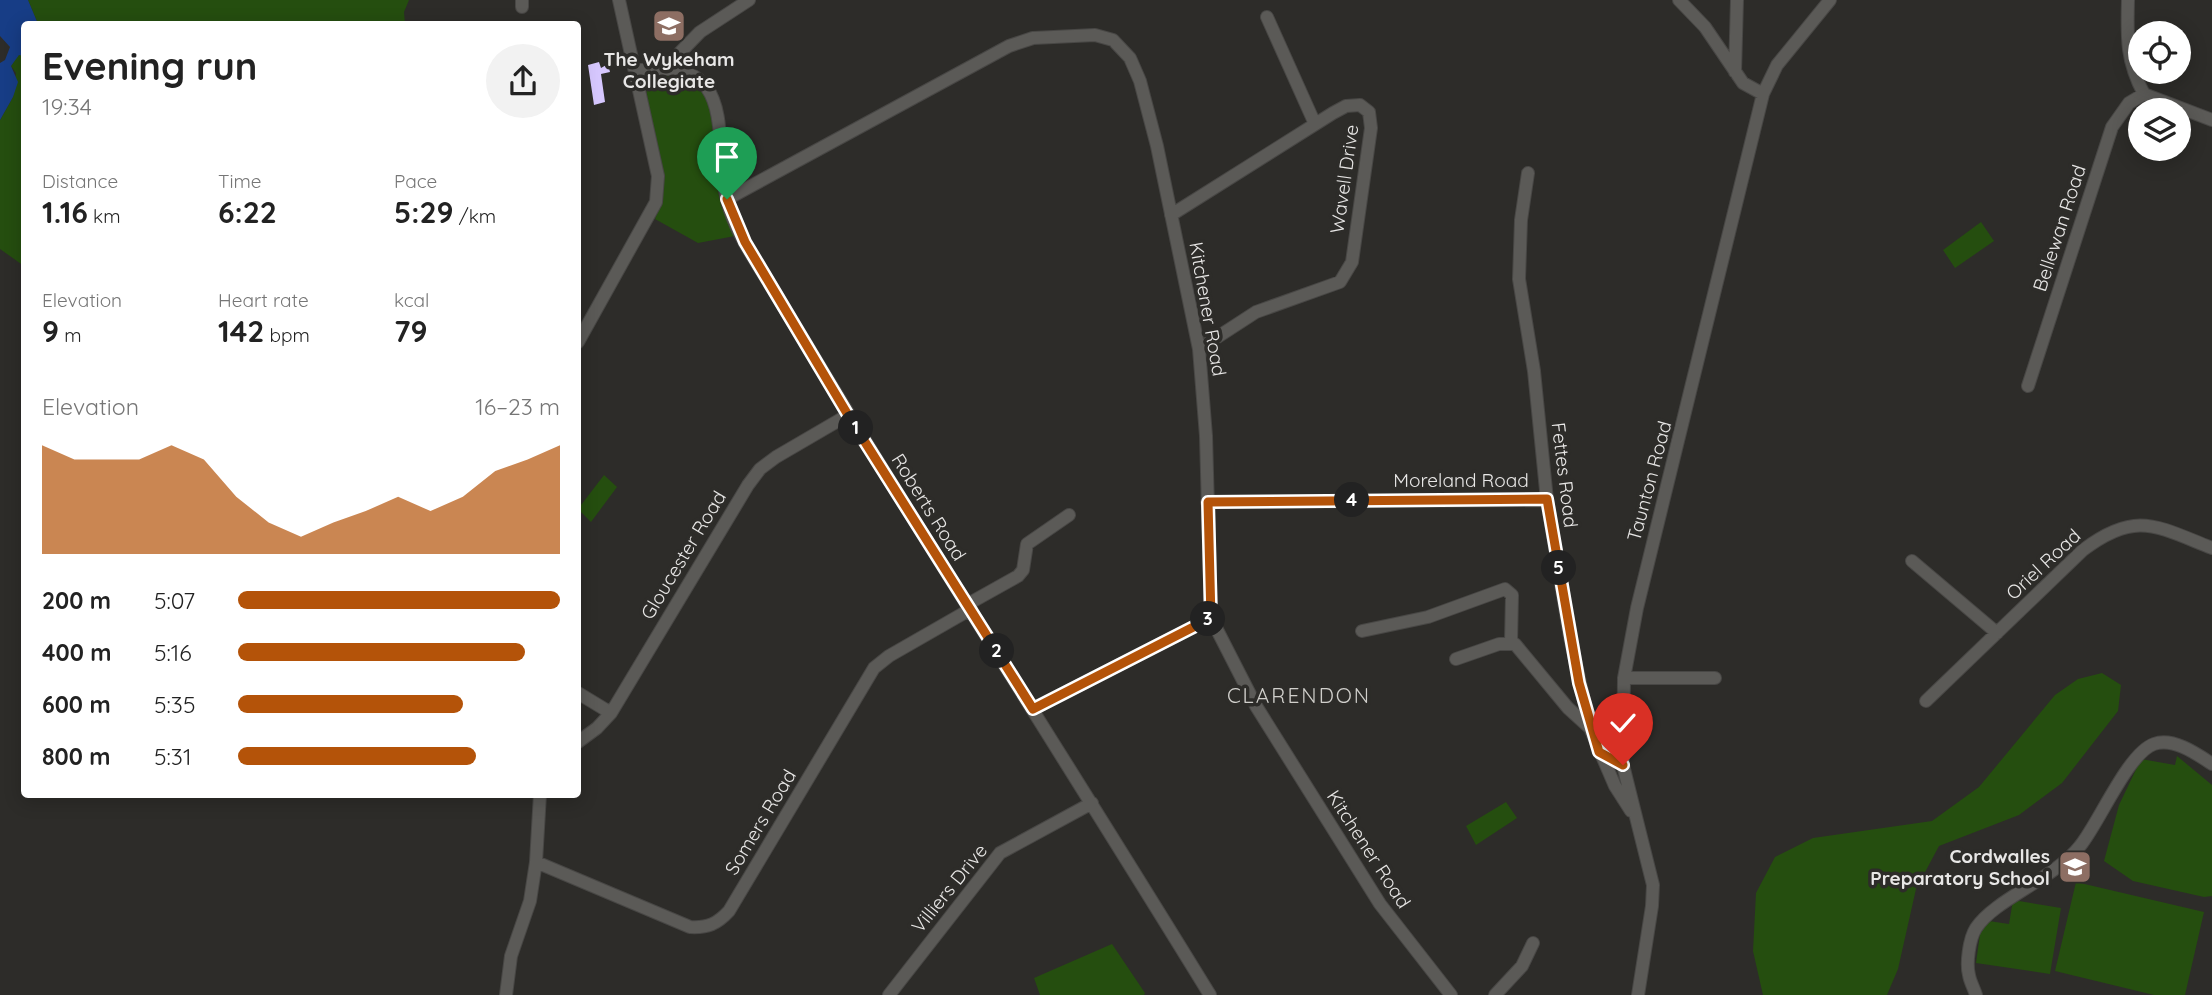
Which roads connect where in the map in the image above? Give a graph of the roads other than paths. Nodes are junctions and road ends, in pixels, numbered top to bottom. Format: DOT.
graph roads {
  1 [pos="619,0"];
  2 [pos="750,0"];
  3 [pos="1679,0"];
  4 [pos="1737,0"];
  5 [pos="1830,0"];
  6 [pos="2128,0"];
  7 [pos="1267,17"];
  8 [pos="666,67"];
  9 [pos="635,71"];
  10 [pos="1735,72"];
  11 [pos="1743,83"];
  12 [pos="1763,94"];
  13 [pos="2144,94"];
  14 [pos="1757,116"];
  15 [pos="2212,120"];
  16 [pos="1315,124"];
  17 [pos="1528,173"];
  18 [pos="727,199"];
  19 [pos="1171,215"];
  20 [pos="581,337"];
  21 [pos="1199,349"];
  22 [pos="2028,386"];
  23 [pos="848,415"];
  24 [pos="1547,499"];
  25 [pos="1208,502"];
  26 [pos="1069,515"];
  27 [pos="2212,548"];
  28 [pos="1912,561"];
  29 [pos="970,607"];
  30 [pos="1211,618"];
  31 [pos="1362,631"];
  32 [pos="1997,634"];
  33 [pos="1511,643"];
  34 [pos="1456,659"];
  35 [pos="1624,678"];
  36 [pos="1715,678"];
  37 [pos="581,695"];
  38 [pos="1926,701"];
  39 [pos="1033,709"];
  40 [pos="611,713"];
  41 [pos="1590,728"];
  42 [pos="581,740"];
  43 [pos="1599,752"];
  44 [pos="2212,764"];
  45 [pos="1623,765"];
  46 [pos="540,798"];
  47 [pos="1092,803"];
  48 [pos="1636,818"];
  49 [pos="536,862"];
  50 [pos="1533,943"];
  51 [pos="506,995"];
  52 [pos="889,995"];
  53 [pos="1210,995"];
  54 [pos="1451,995"];
  55 [pos="1494,995"];
  56 [pos="1637,995"];
  57 [pos="1976,995"];
  1 -- 9 [label="street"];
  2 -- 8 [label="street"];
  3 -- 10 [label="street"];
  4 -- 10 [label="street"];
  5 -- 12 [label="street, Taunton Road"];
  6 -- 13 [label="street"];
  7 -- 16 [label="street"];
  8 -- 9 [label="street, Roberts Road"];
  8 -- 18 [label="street, Roberts Road"];
  9 -- 20 [label="street"];
  10 -- 11 [label="street"];
  11 -- 12 [label="street"];
  11 -- 14 [label="street"];
  12 -- 14 [label="street, Taunton Road"];
  13 -- 15 [label="street"];
  13 -- 22 [label="street, Bellewan Road"];
  14 -- 35 [label="street, Taunton Road"];
  16 -- 19 [label="street, Wavell Drive"];
  16 -- 21 [label="street, Wavell Drive"];
  17 -- 24 [label="street, Fettes Road"];
  18 -- 19 [label="street, Kitchener Road"];
  18 -- 23 [label="street, Roberts Road"];
  19 -- 21 [label="street, Kitchener Road"];
  21 -- 25 [label="street, Kitchener Road"];
  23 -- 29 [label="street, Roberts Road"];
  23 -- 40 [label="street, Gloucester Road"];
  24 -- 25 [label="street, Moreland Road"];
  24 -- 41 [label="street, Fettes Road"];
  25 -- 30 [label="street, Kitchener Road"];
  26 -- 29 [label="street, Somers Road"];
  27 -- 32 [label="street, Oriel Road"];
  28 -- 32 [label="street"];
  29 -- 39 [label="street, Roberts Road"];
  29 -- 49 [label="street, Somers Road"];
  30 -- 39 [label="street"];
  30 -- 54 [label="street, Kitchener Road"];
  31 -- 33 [label="street"];
  32 -- 38 [label="street, Oriel Road"];
  33 -- 34 [label="street"];
  33 -- 41 [label="street"];
  35 -- 36 [label="street"];
  35 -- 45 [label="street, Taunton Road"];
  37 -- 40 [label="street"];
  39 -- 47 [label="street, Roberts Road"];
  40 -- 42 [label="street, Gloucester Road"];
  41 -- 43 [label="street, Fettes Road"];
  43 -- 45 [label="street"];
  43 -- 48 [label="street, Fettes Road"];
  44 -- 57 [label="street"];
  45 -- 48 [label="street, Taunton Road"];
  46 -- 49 [label="street"];
  47 -- 52 [label="street, Villiers Drive"];
  47 -- 53 [label="street, Roberts Road"];
  48 -- 56 [label="street, Taunton Road"];
  49 -- 51 [label="street"];
  50 -- 55 [label="street"];
}
